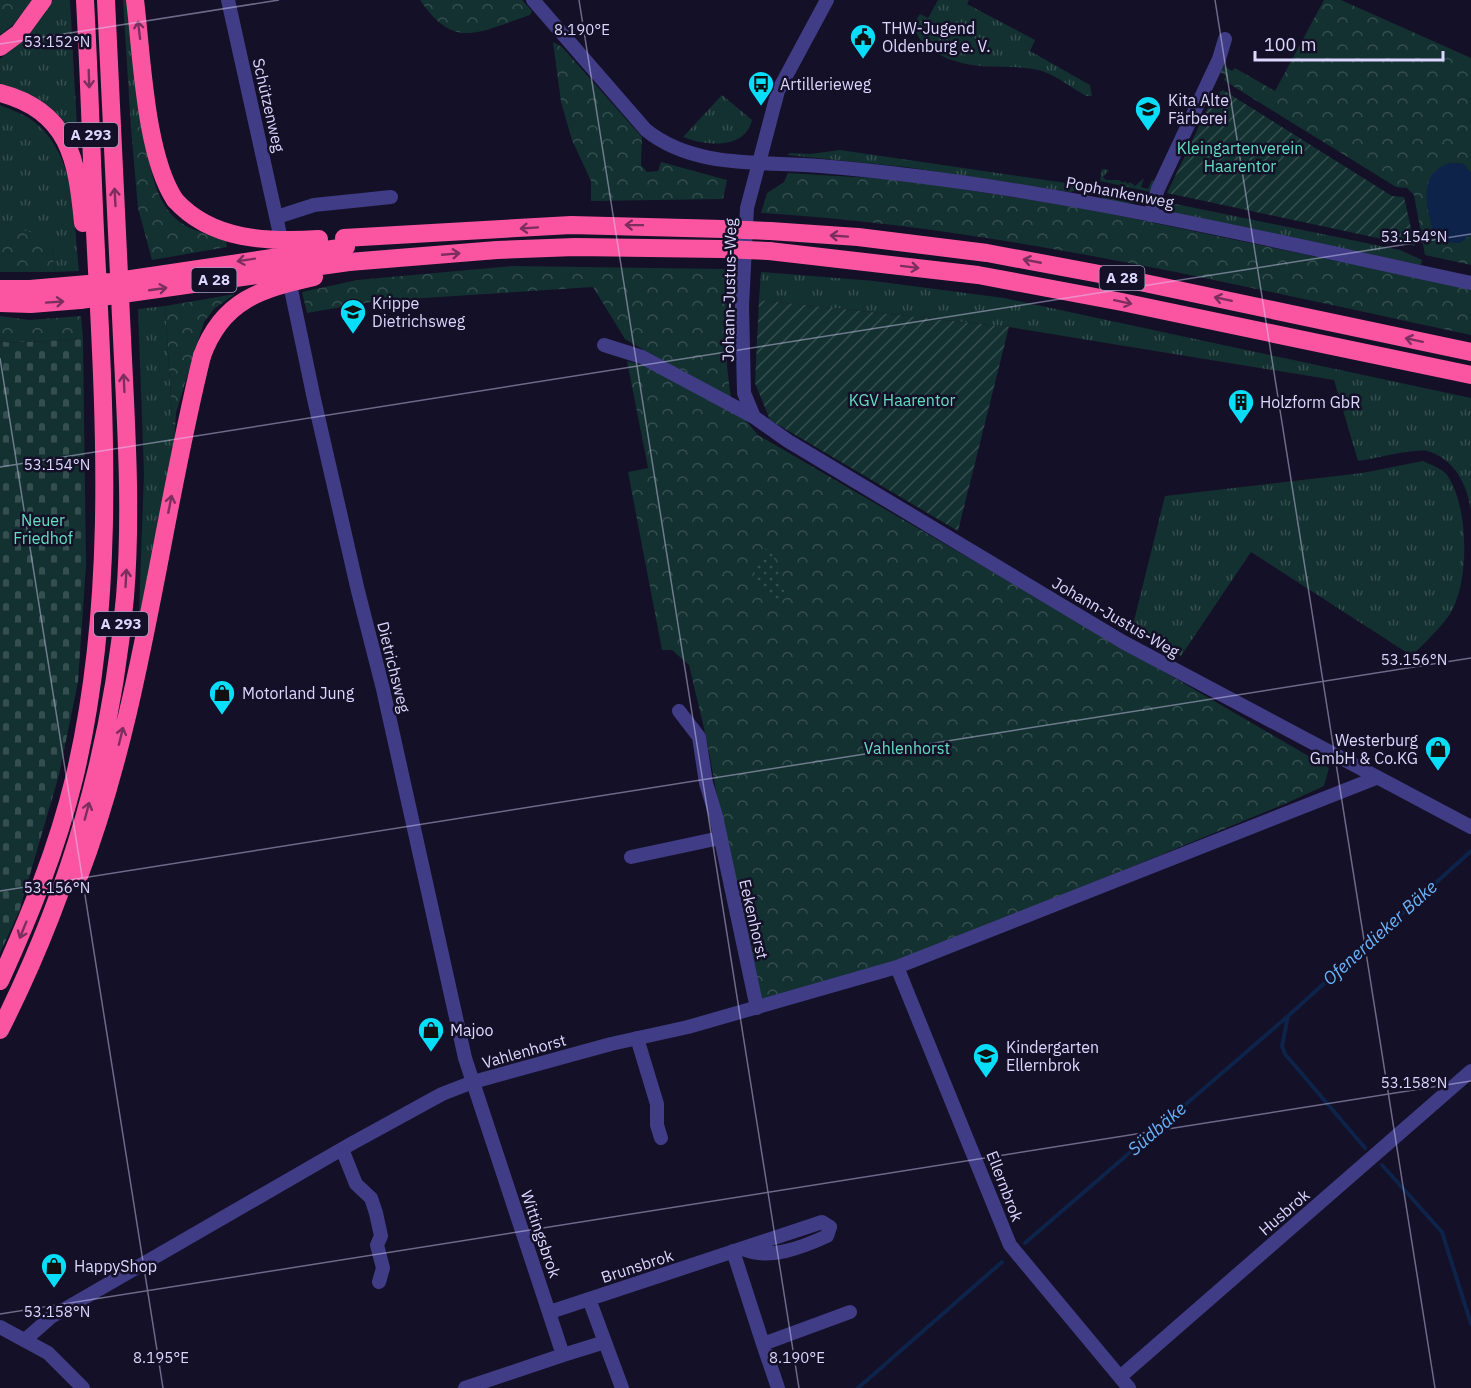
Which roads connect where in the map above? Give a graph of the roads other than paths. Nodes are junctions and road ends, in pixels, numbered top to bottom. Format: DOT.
graph roads {
  1 [pos="43,0"];
  2 [pos="85,0"];
  3 [pos="105,0"];
  4 [pos="135,0"];
  5 [pos="228,0"];
  6 [pos="533,0"];
  7 [pos="827,0"];
  8 [pos="1225,39"];
  9 [pos="0,47"];
  10 [pos="0,93"];
  11 [pos="757,162"];
  12 [pos="391,197"];
  13 [pos="1150,214"];
  14 [pos="277,217"];
  15 [pos="347,254"];
  16 [pos="285,258"];
  17 [pos="97,270"];
  18 [pos="1471,283"];
  19 [pos="0,289"];
  20 [pos="30,296"];
  21 [pos="0,303"];
  22 [pos="604,345"];
  23 [pos="1471,352"];
  24 [pos="1471,375"];
  25 [pos="754,417"];
  26 [pos="679,711"];
  27 [pos="1376,778"];
  28 [pos="1471,827"];
  29 [pos="720,838"];
  30 [pos="631,857"];
  31 [pos="49,927"];
  32 [pos="897,967"];
  33 [pos="0,981"];
  34 [pos="758,1008"];
  35 [pos="0,1030"];
  36 [pos="636,1038"];
  37 [pos="1471,1071"];
  38 [pos="473,1083"];
  39 [pos="661,1138"];
  40 [pos="342,1149"];
  41 [pos="738,1250"];
  42 [pos="379,1282"];
  43 [pos="590,1299"];
  44 [pos="550,1312"];
  45 [pos="850,1312"];
  46 [pos="0,1327"];
  47 [pos="26,1340"];
  48 [pos="605,1342"];
  49 [pos="763,1344"];
  50 [pos="563,1355"];
  51 [pos="1125,1383"];
  52 [pos="83,1388"];
  53 [pos="465,1388"];
  54 [pos="622,1388"];
  55 [pos="778,1388"];
  1 -- 9 [label="highway"];
  2 -- 17 [label="highway, A 293, one-way"];
  31 -- 3 [label="highway, A 293, one-way"];
  15 -- 4 [label="highway, A 28, one-way, bridge"];
  5 -- 14 [label="street, Schützenweg"];
  6 -- 11 [label="street, Pophankenweg"];
  7 -- 11 [label="street"];
  8 -- 13 [label="street"];
  10 -- 17 [label="highway, A 293"];
  11 -- 13 [label="street, Pophankenweg"];
  11 -- 25 [label="street, Johann-Justus-Weg"];
  12 -- 14 [label="street"];
  13 -- 18 [label="street, Pophankenweg"];
  14 -- 16 [label="street, Schützenweg"];
  15 -- 20 [label="highway, bridge"];
  23 -- 15 [label="highway, A 28, one-way, bridge"];
  15 -- 24 [label="highway, A 28, one-way, bridge"];
  31 -- 15 [label="highway, A 28, one-way, bridge"];
  16 -- 38 [label="street, Dietrichsweg"];
  17 -- 33 [label="highway, A 293, one-way"];
  19 -- 20 [label="highway"];
  20 -- 21 [label="highway"];
  22 -- 25 [label="street, Johann-Justus-Weg"];
  25 -- 27 [label="street, Johann-Justus-Weg"];
  26 -- 29 [label="street, Eekenhorst"];
  27 -- 28 [label="street, Johann-Justus-Weg"];
  27 -- 32 [label="street, Vahlenhorst"];
  29 -- 30 [label="street"];
  29 -- 34 [label="street, Eekenhorst"];
  31 -- 35 [label="highway, A 293"];
  32 -- 34 [label="street, Vahlenhorst"];
  32 -- 51 [label="street, Ellernbrok"];
  34 -- 36 [label="street, Vahlenhorst"];
  36 -- 38 [label="street, Vahlenhorst"];
  36 -- 39 [label="street"];
  37 -- 51 [label="street, Husbrok"];
  38 -- 40 [label="street, Vahlenhorst"];
  38 -- 44 [label="street, Wittingsbrok"];
  40 -- 42 [label="street"];
  40 -- 47 [label="street, Vahlenhorst"];
  41 -- 41 [label="street, Brunsbrok"];
  41 -- 43 [label="street, Brunsbrok"];
  41 -- 49 [label="street"];
  43 -- 44 [label="street, Brunsbrok"];
  43 -- 48 [label="street"];
  44 -- 50 [label="street, Wittingsbrok"];
  45 -- 49 [label="street"];
  46 -- 47 [label="street"];
  47 -- 52 [label="street"];
  48 -- 50 [label="street"];
  48 -- 54 [label="street"];
  49 -- 55 [label="street"];
  50 -- 53 [label="street"];
}
